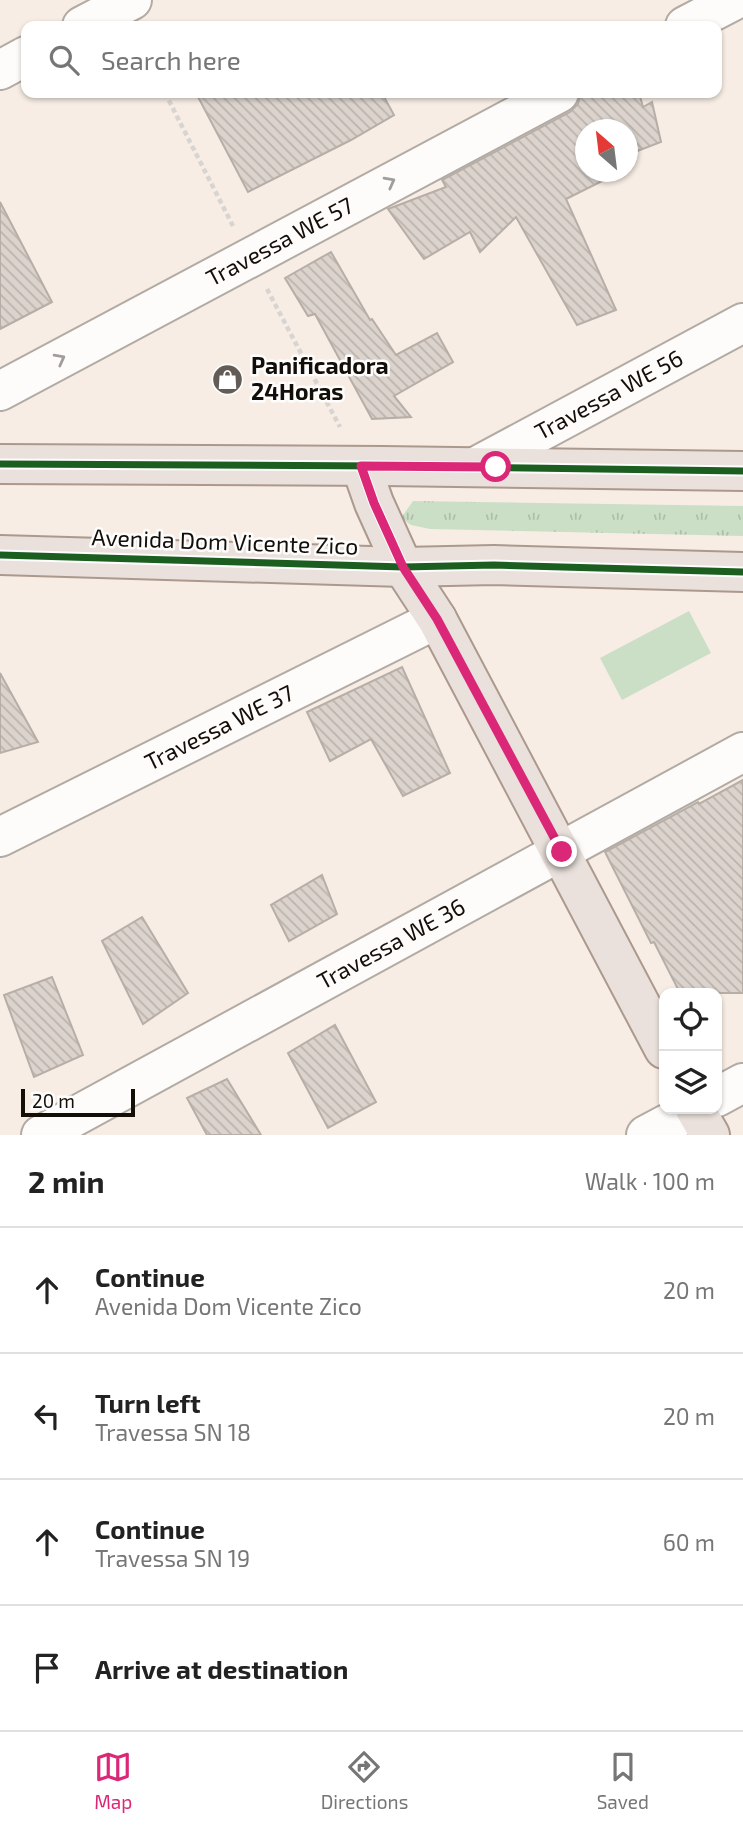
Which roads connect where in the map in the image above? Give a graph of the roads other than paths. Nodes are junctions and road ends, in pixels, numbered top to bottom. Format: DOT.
graph roads {
  1 [pos="132,0"];
  2 [pos="735,0"];
  3 [pos="92,21"];
  4 [pos="695,21"];
  5 [pos="21,59"];
  6 [pos="0,70"];
  7 [pos="550,98"];
  8 [pos="743,323"];
  9 [pos="0,391"];
  10 [pos="0,464"];
  11 [pos="361,466"];
  12 [pos="475,467"];
  13 [pos="743,471"];
  14 [pos="0,555"];
  15 [pos="403,567"];
  16 [pos="743,572"];
  17 [pos="437,619"];
  18 [pos="743,752"];
  19 [pos="0,836"];
  20 [pos="562,852"];
  21 [pos="659,1039"];
  22 [pos="743,1083"];
  23 [pos="722,1094"];
  24 [pos="686,1114"];
  25 [pos="698,1114"];
  26 [pos="41,1135"];
  27 [pos="646,1135"];
  28 [pos="710,1135"];
  1 -- 3 [label="street"];
  2 -- 4 [label="street"];
  5 -- 6 [label="street"];
  9 -- 7 [label="street, Travessa WE 57, one-way"];
  8 -- 12 [label="street, Travessa WE 56"];
  10 -- 11 [label="main road"];
  11 -- 12 [label="main road"];
  11 -- 15 [label="main road"];
  12 -- 13 [label="main road"];
  14 -- 15 [label="main road, Avenida Dom Vicente Zico"];
  15 -- 16 [label="main road, Avenida Dom Vicente Zico"];
  15 -- 17 [label="main road"];
  17 -- 19 [label="street, Travessa WE 37"];
  17 -- 20 [label="main road"];
  18 -- 20 [label="street, Travessa WE 36"];
  20 -- 21 [label="main road"];
  20 -- 26 [label="street, Travessa WE 36"];
  22 -- 23 [label="street"];
  24 -- 27 [label="street"];
  25 -- 28 [label="main road"];
}
